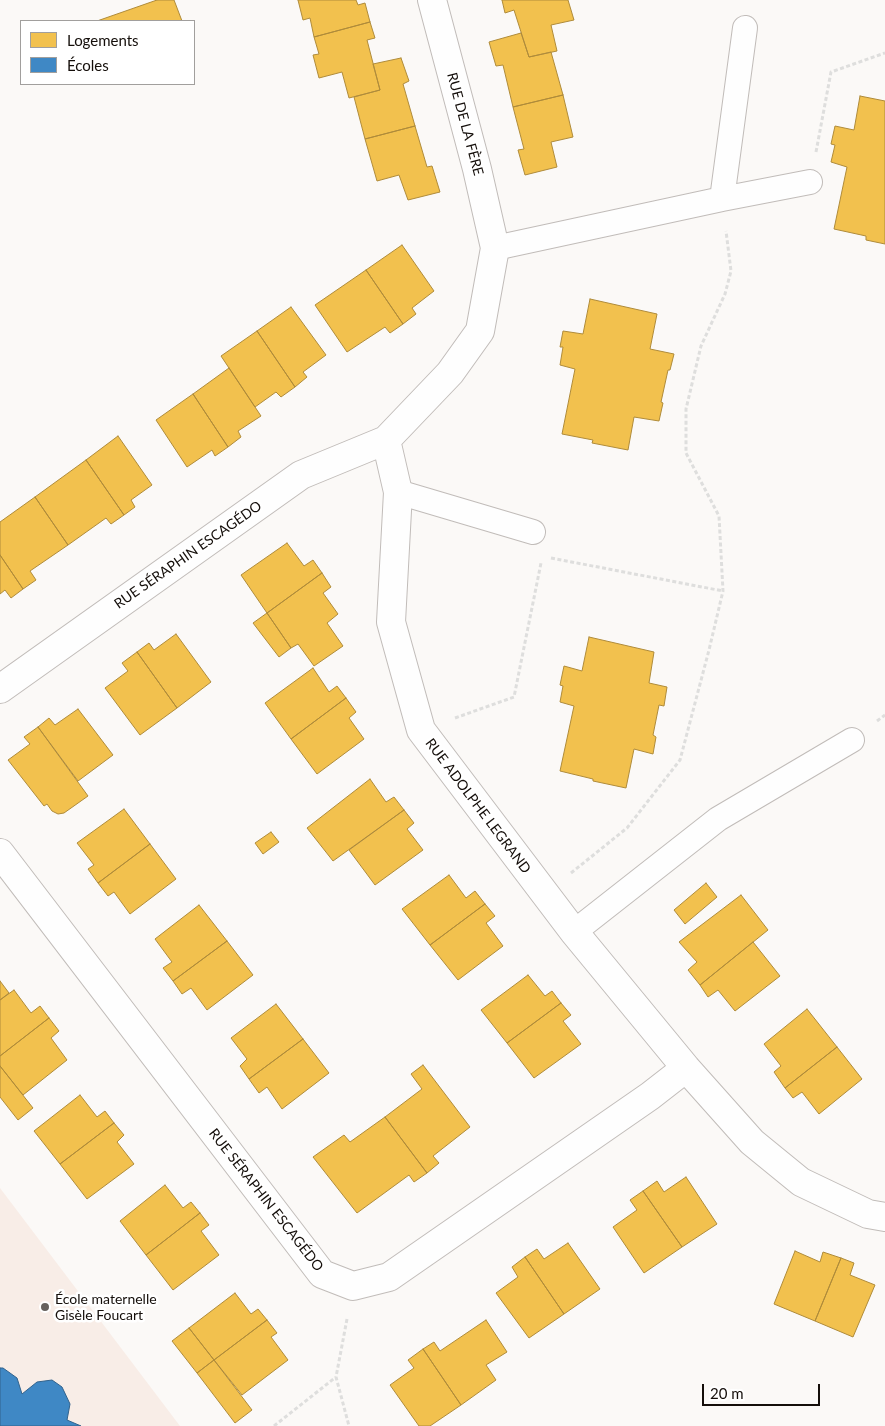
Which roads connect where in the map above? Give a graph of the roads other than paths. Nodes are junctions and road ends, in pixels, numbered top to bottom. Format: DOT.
graph roads {
  1 [pos="432,0"];
  2 [pos="745,28"];
  3 [pos="810,182"];
  4 [pos="722,199"];
  5 [pos="495,248"];
  6 [pos="386,440"];
  7 [pos="398,492"];
  8 [pos="532,532"];
  9 [pos="0,689"];
  10 [pos="852,740"];
  11 [pos="0,853"];
  12 [pos="574,932"];
  13 [pos="686,1068"];
  14 [pos="885,1217"];
  1 -- 5 [label="street, RUE DE LA FÈRE"];
  2 -- 4 [label="lane"];
  3 -- 4 [label="lane"];
  4 -- 5 [label="lane"];
  5 -- 6 [label="street"];
  6 -- 7 [label="street, RUE ADOLPHE LEGRAND"];
  6 -- 9 [label="street, RUE SÉRAPHIN ESCAGÉDO"];
  7 -- 8 [label="lane"];
  7 -- 12 [label="street, RUE ADOLPHE LEGRAND"];
  10 -- 12 [label="lane"];
  11 -- 13 [label="street, RUE SÉRAPHIN ESCAGÉDO"];
  12 -- 13 [label="street, RUE ADOLPHE LEGRAND"];
  13 -- 14 [label="street, RUE ADOLPHE LEGRAND"];
}
